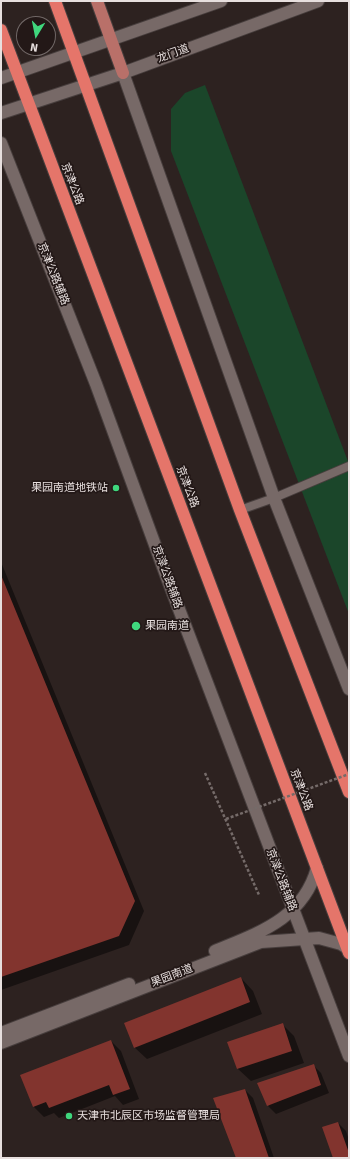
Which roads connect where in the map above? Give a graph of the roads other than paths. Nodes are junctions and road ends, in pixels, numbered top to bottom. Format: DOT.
graph roads {
  1 [pos="55,1"];
  2 [pos="97,1"];
  3 [pos="221,1"];
  4 [pos="318,1"];
  5 [pos="1,30"];
  6 [pos="111,41"];
  7 [pos="75,54"];
  8 [pos="17,73"];
  9 [pos="123,73"];
  10 [pos="1,78"];
  11 [pos="86,85"];
  12 [pos="28,104"];
  13 [pos="1,113"];
  14 [pos="1,143"];
  15 [pos="349,466"];
  16 [pos="274,498"];
  17 [pos="240,510"];
  18 [pos="349,689"];
  19 [pos="349,792"];
  20 [pos="317,868"];
  21 [pos="292,909"];
  22 [pos="303,938"];
  23 [pos="348,951"];
  24 [pos="1,1033"];
  25 [pos="1,1043"];
  26 [pos="349,1056"];
  1 -- 7 [label="highway"];
  2 -- 6 [label="main road"];
  3 -- 6 [label="main road"];
  4 -- 9 [label="main road, 龙门道"];
  5 -- 8 [label="highway, 京津公路"];
  6 -- 7 [label="main road"];
  6 -- 9 [label="main road"];
  7 -- 8 [label="main road"];
  7 -- 11 [label="highway"];
  8 -- 10 [label="main road"];
  8 -- 12 [label="highway, 京津公路"];
  9 -- 11 [label="main road, 龙门道"];
  9 -- 16 [label="main road"];
  11 -- 12 [label="main road, 龙门道"];
  11 -- 17 [label="highway"];
  12 -- 13 [label="main road, 龙门道"];
  12 -- 20 [label="highway, 京津公路"];
  14 -- 21 [label="main road, 京津公路辅路"];
  15 -- 16 [label="lane"];
  16 -- 17 [label="lane"];
  16 -- 18 [label="main road"];
  17 -- 19 [label="highway"];
  20 -- 21 [label="main road, 果园南道"];
  20 -- 23 [label="highway, 京津公路"];
  21 -- 22 [label="main road, 京津公路辅路"];
  21 -- 24 [label="main road, 果园南道"];
  22 -- 23 [label="main road, 果园南道"];
  22 -- 25 [label="main road, 果园南道"];
  22 -- 26 [label="main road, 京津公路辅路"];
}
